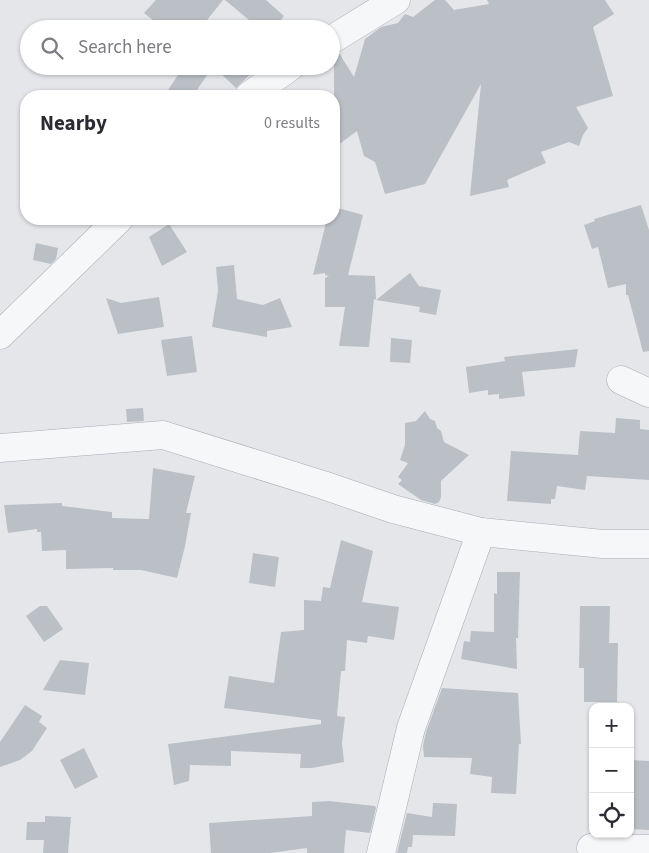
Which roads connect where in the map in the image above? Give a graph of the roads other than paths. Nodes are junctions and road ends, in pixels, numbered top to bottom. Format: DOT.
graph roads {
  1 [pos="396,0"];
  2 [pos="340,34"];
  3 [pos="279,75"];
  4 [pos="258,90"];
  5 [pos="113,225"];
  6 [pos="0,335"];
  7 [pos="621,380"];
  8 [pos="649,393"];
  9 [pos="0,448"];
  10 [pos="482,532"];
  11 [pos="649,544"];
  12 [pos="591,848"];
  13 [pos="649,849"];
  14 [pos="381,853"];
  1 -- 2 [label="street"];
  3 -- 4 [label="street"];
  5 -- 6 [label="street"];
  7 -- 8 [label="street"];
  9 -- 10 [label="street"];
  10 -- 11 [label="street"];
  10 -- 14 [label="street"];
  12 -- 13 [label="street"];
}
